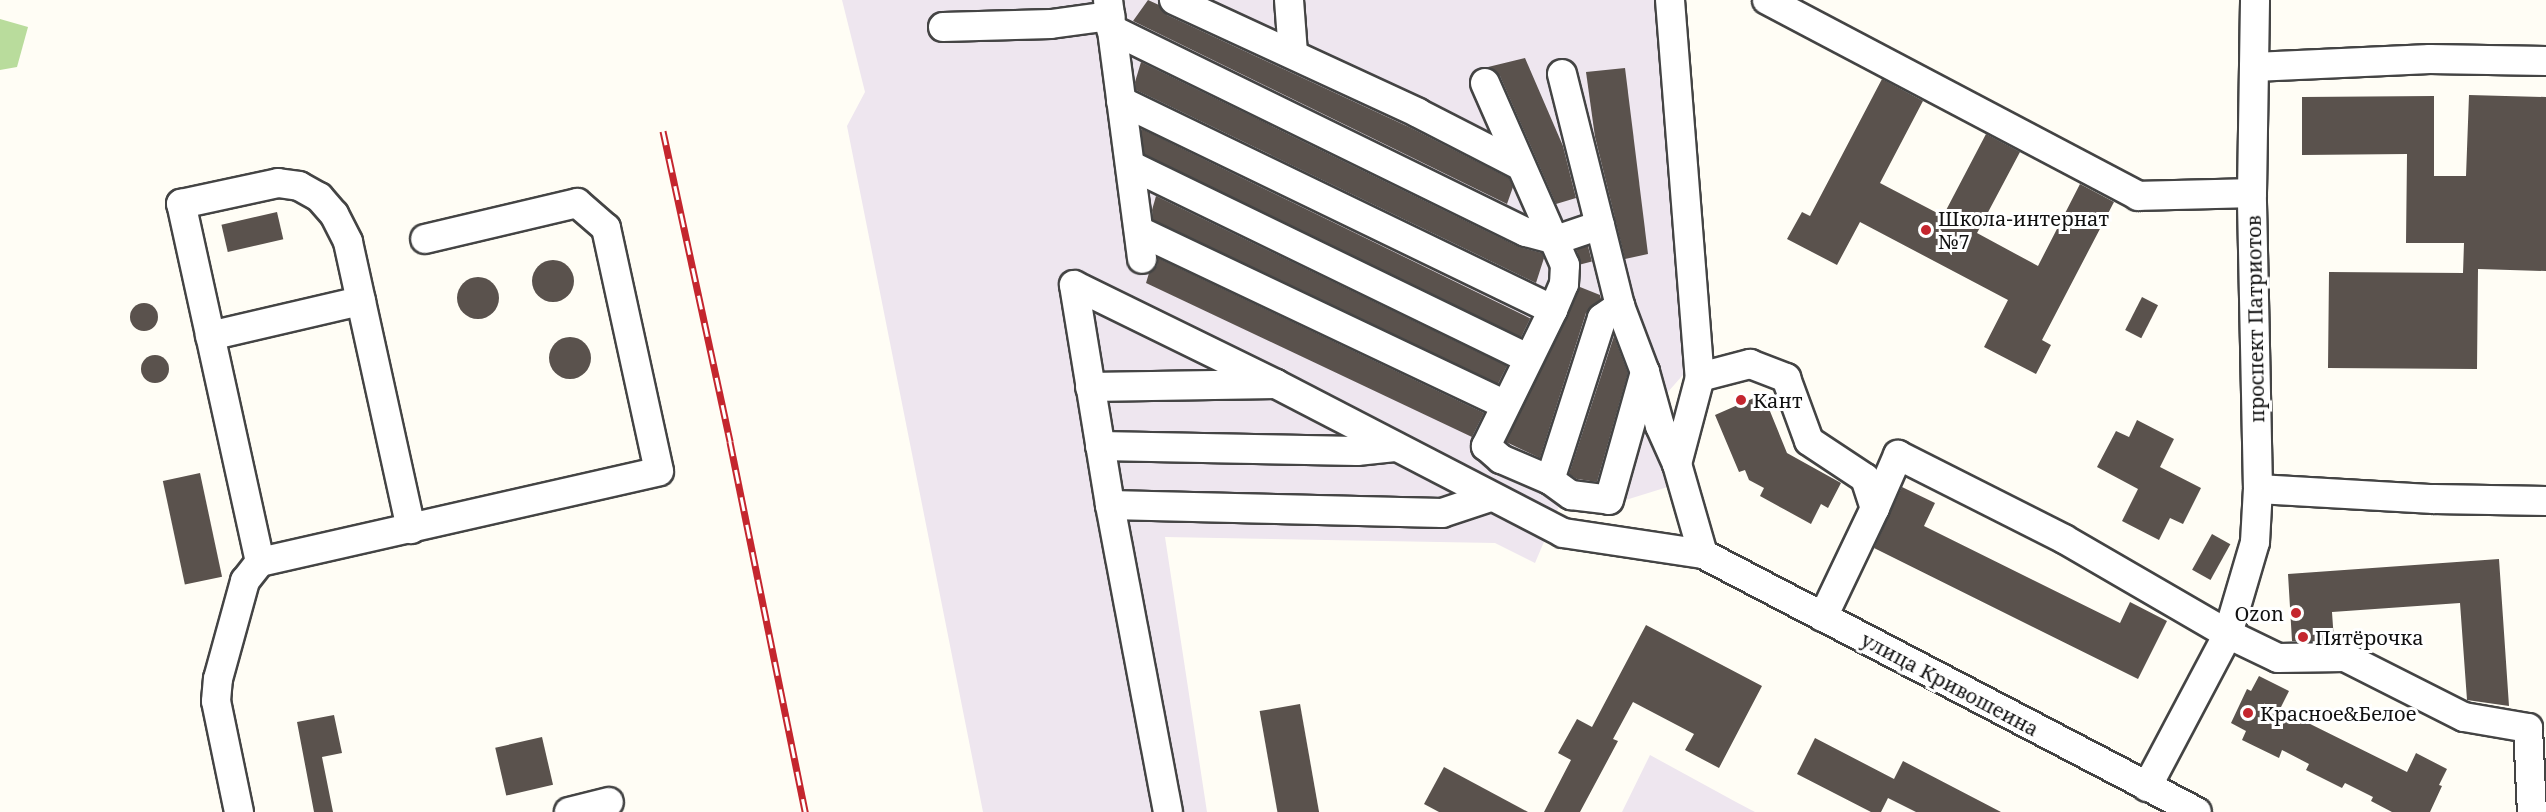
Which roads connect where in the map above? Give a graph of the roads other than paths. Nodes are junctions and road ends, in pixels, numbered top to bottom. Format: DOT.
graph roads {
  1 [pos="1174,0"];
  2 [pos="1289,0"];
  3 [pos="1670,0"];
  4 [pos="1767,0"];
  5 [pos="2255,0"];
  6 [pos="1058,11"];
  7 [pos="1110,15"];
  8 [pos="943,27"];
  9 [pos="1293,54"];
  10 [pos="2546,61"];
  11 [pos="2254,68"];
  12 [pos="1562,74"];
  13 [pos="1485,83"];
  14 [pos="1121,101"];
  15 [pos="1130,165"];
  16 [pos="1519,165"];
  17 [pos="2252,193"];
  18 [pos="1600,225"];
  19 [pos="1138,231"];
  20 [pos="425,239"];
  21 [pos="1556,240"];
  22 [pos="1142,259"];
  23 [pos="361,301"];
  24 [pos="1620,306"];
  25 [pos="1553,310"];
  26 [pos="210,336"];
  27 [pos="1528,358"];
  28 [pos="1645,372"];
  29 [pos="1700,377"];
  30 [pos="1276,384"];
  31 [pos="1090,387"];
  32 [pos="1505,405"];
  33 [pos="1100,446"];
  34 [pos="1395,447"];
  35 [pos="1677,464"];
  36 [pos="1550,480"];
  37 [pos="2258,489"];
  38 [pos="1490,497"];
  39 [pos="2546,501"];
  40 [pos="1110,505"];
  41 [pos="1875,508"];
  42 [pos="411,529"];
  43 [pos="1703,554"];
  44 [pos="260,562"];
  45 [pos="1823,617"];
  46 [pos="2228,634"];
  47 [pos="2147,787"];
  48 [pos="609,802"];
  49 [pos="239,812"];
  50 [pos="569,812"];
  51 [pos="1168,812"];
  52 [pos="2197,812"];
  53 [pos="2532,812"];
  1 -- 9 [label="street"];
  2 -- 9 [label="street"];
  3 -- 29 [label="street"];
  4 -- 17 [label="street"];
  5 -- 11 [label="street, проспект Патриотов"];
  6 -- 7 [label="street"];
  6 -- 8 [label="street"];
  7 -- 14 [label="street"];
  7 -- 21 [label="street"];
  9 -- 16 [label="street"];
  10 -- 11 [label="street"];
  11 -- 17 [label="street, проспект Патриотов"];
  12 -- 18 [label="street"];
  13 -- 16 [label="street"];
  14 -- 15 [label="street"];
  14 -- 25 [label="street"];
  15 -- 19 [label="street"];
  15 -- 27 [label="street"];
  16 -- 21 [label="street"];
  17 -- 37 [label="street, проспект Патриотов"];
  18 -- 21 [label="street"];
  18 -- 24 [label="street"];
  19 -- 22 [label="street"];
  19 -- 32 [label="street"];
  20 -- 42 [label="street"];
  21 -- 25 [label="street"];
  23 -- 26 [label="street"];
  23 -- 26 [label="street"];
  23 -- 42 [label="street"];
  24 -- 28 [label="street"];
  24 -- 36 [label="street"];
  25 -- 27 [label="street"];
  26 -- 44 [label="street"];
  27 -- 32 [label="street"];
  28 -- 35 [label="street"];
  28 -- 36 [label="street"];
  29 -- 35 [label="street"];
  29 -- 41 [label="street"];
  30 -- 31 [label="street"];
  30 -- 31 [label="street, улица Кривошеина"];
  30 -- 34 [label="street, улица Кривошеина"];
  31 -- 33 [label="street"];
  32 -- 36 [label="street"];
  33 -- 34 [label="street"];
  33 -- 40 [label="street"];
  34 -- 38 [label="street, улица Кривошеина"];
  35 -- 43 [label="street"];
  37 -- 39 [label="street"];
  37 -- 46 [label="street, проспект Патриотов"];
  38 -- 40 [label="street"];
  38 -- 43 [label="street, улица Кривошеина"];
  40 -- 51 [label="street"];
  41 -- 45 [label="street"];
  41 -- 46 [label="street"];
  42 -- 44 [label="street"];
  43 -- 45 [label="street, улица Кривошеина"];
  44 -- 49 [label="street"];
  45 -- 47 [label="street, улица Кривошеина"];
  46 -- 47 [label="street, проспект Патриотов"];
  46 -- 53 [label="street"];
  47 -- 52 [label="street, улица Кривошеина"];
  48 -- 50 [label="street"];
}
